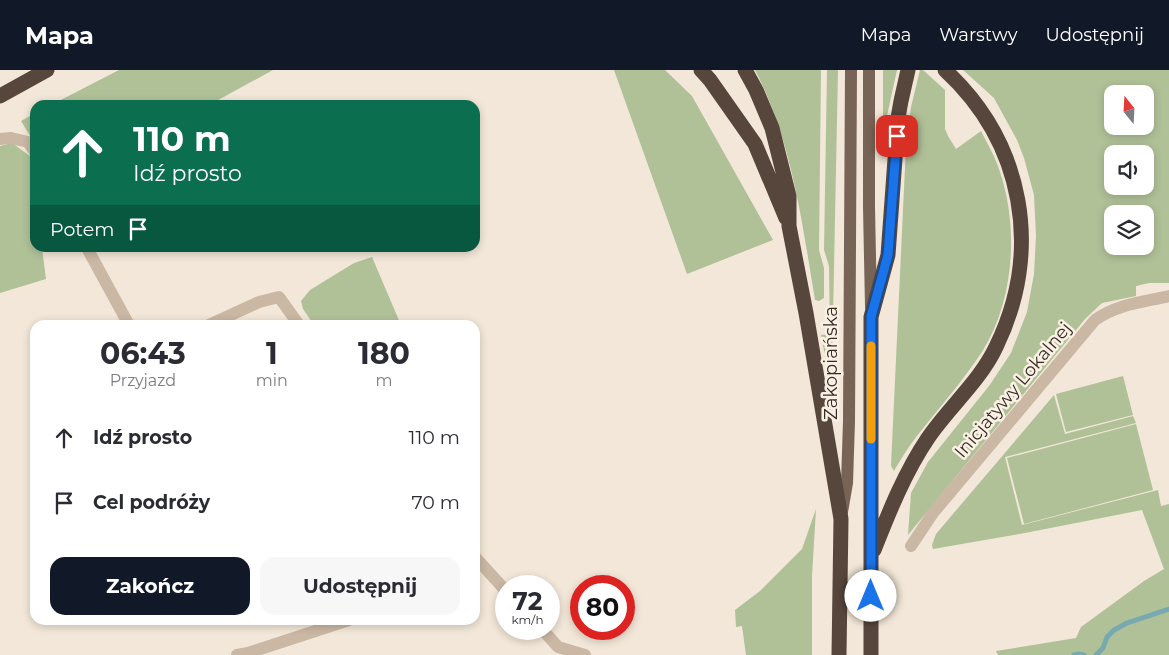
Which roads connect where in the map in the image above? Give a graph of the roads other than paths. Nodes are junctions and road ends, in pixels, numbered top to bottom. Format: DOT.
graph roads {
  1 [pos="47,70"];
  2 [pos="701,70"];
  3 [pos="745,70"];
  4 [pos="851,70"];
  5 [pos="869,70"];
  6 [pos="908,70"];
  7 [pos="945,70"];
  8 [pos="0,96"];
  9 [pos="0,140"];
  10 [pos="30,145"];
  11 [pos="789,226"];
  12 [pos="89,252"];
  13 [pos="1169,296"];
  14 [pos="871,317"];
  15 [pos="126,320"];
  16 [pos="220,320"];
  17 [pos="296,320"];
  18 [pos="841,519"];
  19 [pos="911,546"];
  20 [pos="871,556"];
  21 [pos="480,562"];
  22 [pos="495,579"];
  23 [pos="334,625"];
  24 [pos="552,640"];
  25 [pos="237,655"];
  26 [pos="585,655"];
  27 [pos="839,655"];
  28 [pos="870,655"];
  1 -- 8 [label="highway"];
  2 -- 11 [label="highway"];
  3 -- 11 [label="highway"];
  4 -- 18 [label="main road, Zakopiańska"];
  5 -- 14 [label="main road"];
  6 -- 14 [label="highway"];
  7 -- 20 [label="highway"];
  9 -- 10 [label="street"];
  11 -- 18 [label="highway"];
  12 -- 15 [label="street"];
  13 -- 19 [label="street, Inicjatywy Lokalnej"];
  14 -- 20 [label="highway"];
  16 -- 17 [label="street"];
  18 -- 27 [label="highway, Zakopiańska"];
  20 -- 28 [label="highway"];
  21 -- 22 [label="street"];
  23 -- 25 [label="street"];
  24 -- 26 [label="street"];
}
